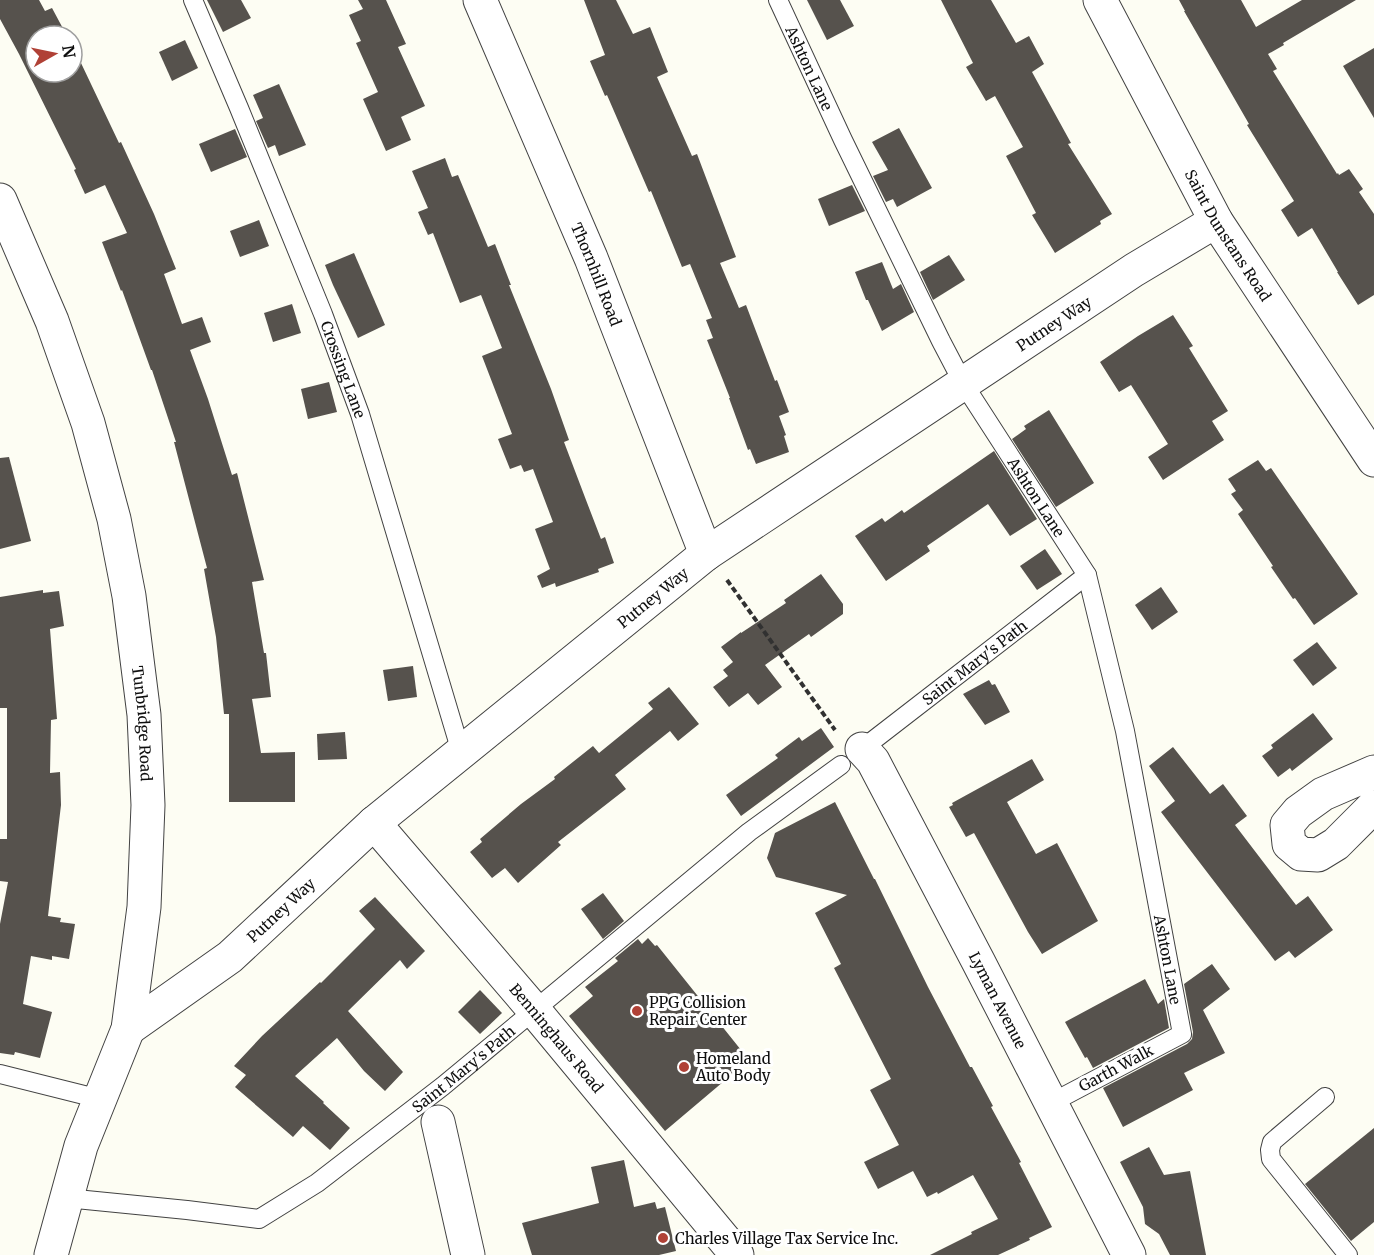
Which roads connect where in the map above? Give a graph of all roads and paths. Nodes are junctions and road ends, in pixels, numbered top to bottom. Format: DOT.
graph roads {
  1 [pos="193,0"];
  2 [pos="480,0"];
  3 [pos="778,0"];
  4 [pos="1100,0"];
  5 [pos="0,200"];
  6 [pos="1216,221"];
  7 [pos="963,383"];
  8 [pos="1374,460"];
  9 [pos="715,565"];
  10 [pos="1087,575"];
  11 [pos="848,750"];
  12 [pos="461,753"];
  13 [pos="1374,772"];
  14 [pos="1374,806"];
  15 [pos="374,824"];
  16 [pos="534,1010"];
  17 [pos="128,1029"];
  18 [pos="1182,1034"];
  19 [pos="0,1074"];
  20 [pos="1325,1097"];
  21 [pos="100,1099"];
  22 [pos="1051,1103"];
  23 [pos="438,1122"];
  24 [pos="66,1198"];
  25 [pos="51,1255"];
  26 [pos="468,1255"];
  27 [pos="738,1255"];
  28 [pos="1129,1255"];
  29 [pos="1348,1255"];
  1 -- 12 [label="lane, Crossing Lane"];
  2 -- 9 [label="street, Thornhill Road"];
  3 -- 7 [label="lane, Ashton Lane"];
  4 -- 6 [label="street, Saint Dunstans Road"];
  5 -- 17 [label="street, Tunbridge Road"];
  6 -- 7 [label="street, Putney Way"];
  6 -- 8 [label="street, Saint Dunstans Road"];
  7 -- 9 [label="street, Putney Way"];
  7 -- 10 [label="lane, Ashton Lane"];
  9 -- 11 [label="path"];
  9 -- 12 [label="street, Putney Way"];
  10 -- 11 [label="lane, Saint Mary's Path"];
  10 -- 18 [label="lane, Ashton Lane"];
  11 -- 16 [label="lane, Saint Mary's Path"];
  11 -- 22 [label="street, Lyman Avenue"];
  12 -- 15 [label="street, Putney Way"];
  13 -- 14 [label="street"];
  15 -- 16 [label="street, Benninghaus Road"];
  15 -- 17 [label="street, Putney Way"];
  16 -- 24 [label="lane, Saint Mary's Path"];
  16 -- 27 [label="street, Benninghaus Road"];
  17 -- 21 [label="street, Tunbridge Road"];
  18 -- 22 [label="lane, Garth Walk"];
  19 -- 21 [label="lane"];
  20 -- 29 [label="lane"];
  21 -- 24 [label="street, Tunbridge Road"];
  22 -- 28 [label="street, Lyman Avenue"];
  23 -- 26 [label="street"];
  24 -- 25 [label="street, Tunbridge Road"];
}
